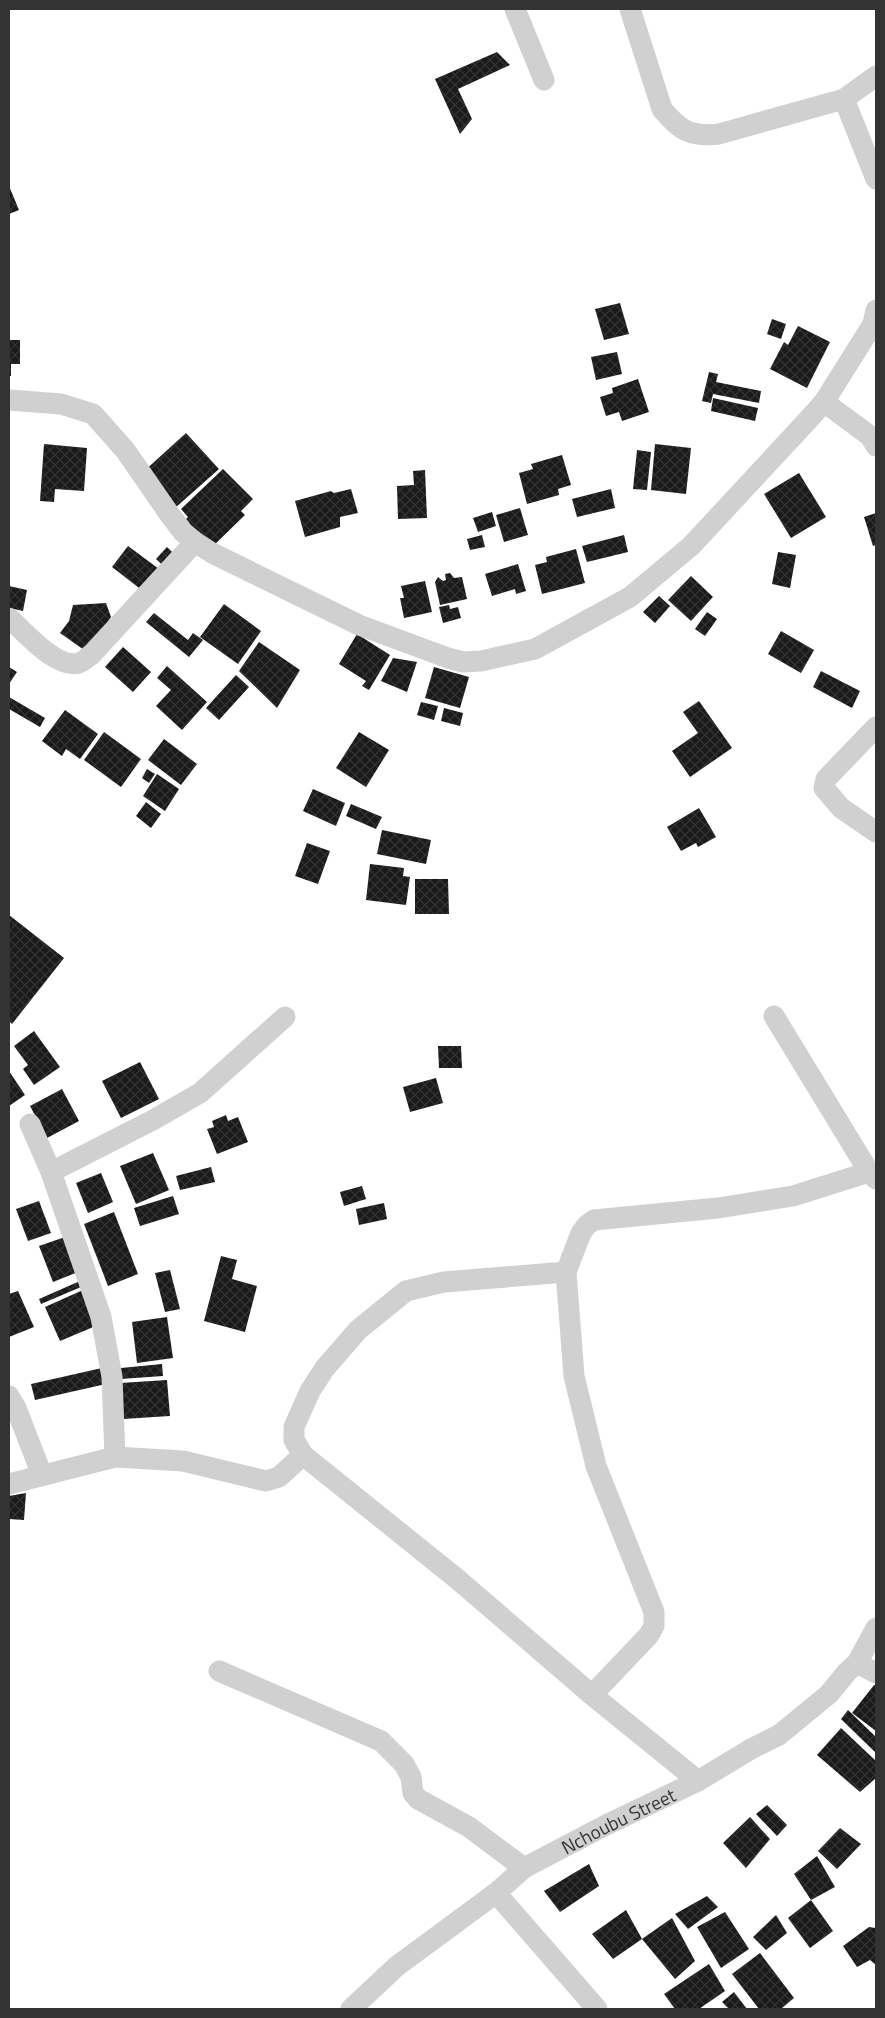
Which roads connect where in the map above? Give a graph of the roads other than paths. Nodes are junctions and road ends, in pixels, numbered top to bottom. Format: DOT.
graph roads {
  1 [pos="515,9"];
  2 [pos="630,9"];
  3 [pos="876,76"];
  4 [pos="544,80"];
  5 [pos="844,99"];
  6 [pos="876,179"];
  7 [pos="875,320"];
  8 [pos="9,400"];
  9 [pos="824,402"];
  10 [pos="876,446"];
  11 [pos="195,542"];
  12 [pos="9,618"];
  13 [pos="876,727"];
  14 [pos="876,832"];
  15 [pos="774,1016"];
  16 [pos="285,1017"];
  17 [pos="30,1124"];
  18 [pos="52,1172"];
  19 [pos="872,1176"];
  20 [pos="566,1272"];
  21 [pos="9,1396"];
  22 [pos="303,1455"];
  23 [pos="115,1457"];
  24 [pos="42,1475"];
  25 [pos="9,1484"];
  26 [pos="876,1628"];
  27 [pos="857,1663"];
  28 [pos="219,1671"];
  29 [pos="876,1673"];
  30 [pos="592,1695"];
  31 [pos="698,1781"];
  32 [pos="524,1868"];
  33 [pos="496,1893"];
  34 [pos="351,2009"];
  35 [pos="597,2009"];
  1 -- 4 [label="street"];
  2 -- 5 [label="street"];
  3 -- 5 [label="street"];
  5 -- 6 [label="street"];
  7 -- 9 [label="street"];
  8 -- 11 [label="street"];
  9 -- 10 [label="street"];
  9 -- 11 [label="street"];
  11 -- 12 [label="street"];
  13 -- 14 [label="street"];
  15 -- 19 [label="street"];
  16 -- 18 [label="street"];
  17 -- 18 [label="street"];
  18 -- 23 [label="street"];
  19 -- 20 [label="street"];
  20 -- 22 [label="street"];
  20 -- 30 [label="street"];
  21 -- 24 [label="street"];
  22 -- 23 [label="street"];
  22 -- 30 [label="street"];
  23 -- 24 [label="street"];
  24 -- 25 [label="street"];
  26 -- 27 [label="street, Nchoubu Street"];
  27 -- 29 [label="street"];
  27 -- 31 [label="street, Nchoubu Street"];
  28 -- 32 [label="street"];
  30 -- 31 [label="street"];
  31 -- 32 [label="street, Nchoubu Street"];
  32 -- 33 [label="street, Nchoubu Street"];
  33 -- 34 [label="street, Nchoubu Street"];
  33 -- 35 [label="street"];
}
